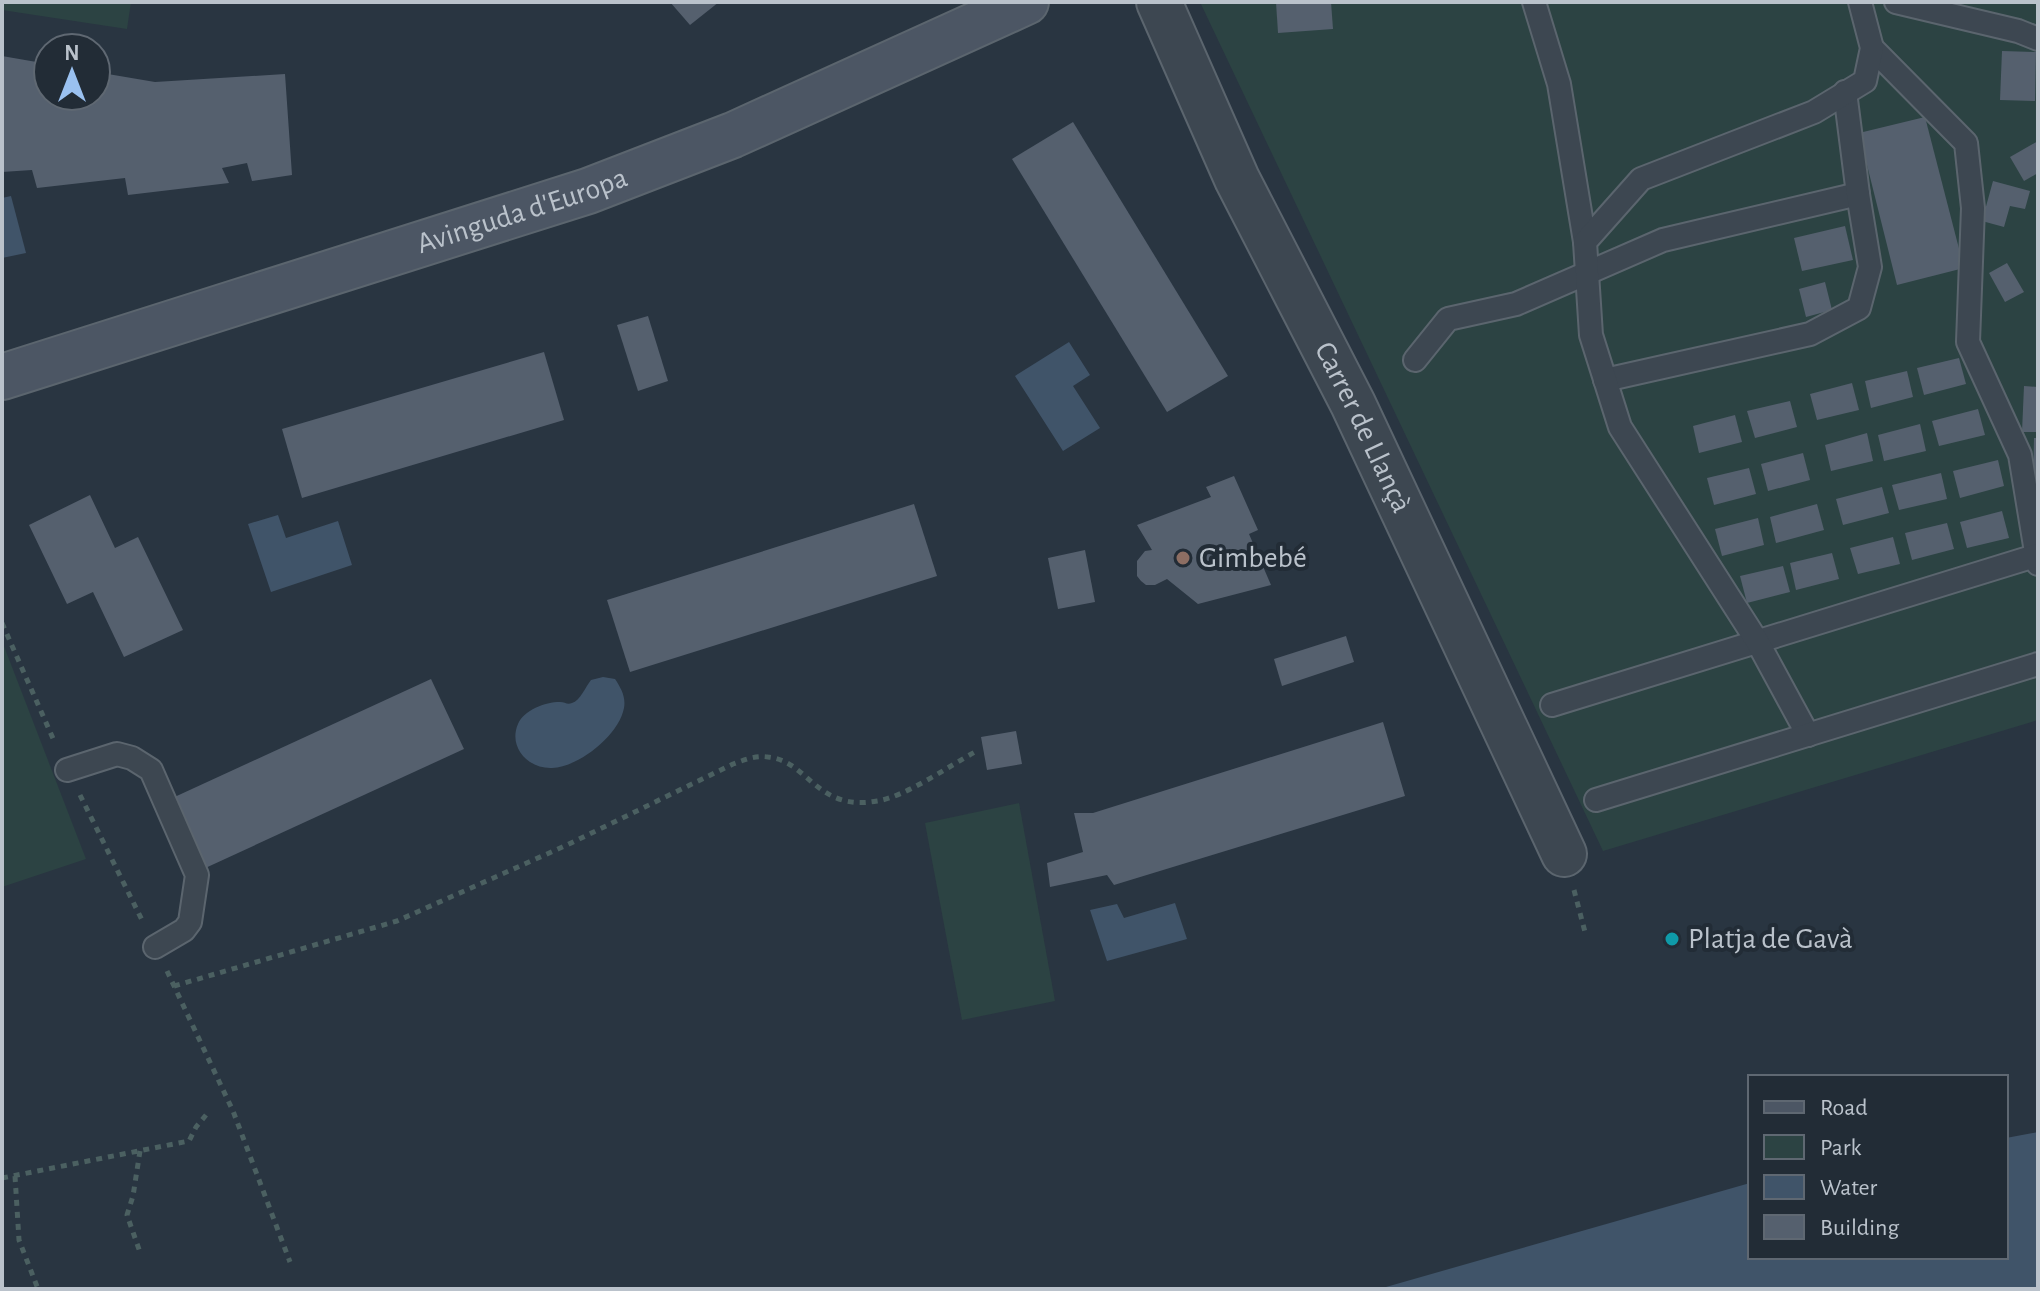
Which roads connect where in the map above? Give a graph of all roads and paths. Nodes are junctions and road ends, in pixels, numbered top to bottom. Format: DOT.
graph roads {
  1 [pos="1026,2"];
  2 [pos="1159,2"];
  3 [pos="1534,2"];
  4 [pos="1860,2"];
  5 [pos="1896,2"];
  6 [pos="2038,39"];
  7 [pos="1872,48"];
  8 [pos="1845,92"];
  9 [pos="1858,194"];
  10 [pos="1585,242"];
  11 [pos="1587,275"];
  12 [pos="1415,360"];
  13 [pos="2,377"];
  14 [pos="1605,380"];
  15 [pos="2037,558"];
  16 [pos="1757,641"];
  17 [pos="2038,664"];
  18 [pos="1552,705"];
  19 [pos="1808,735"];
  20 [pos="975,752"];
  21 [pos="67,770"];
  22 [pos="1596,800"];
  23 [pos="1564,854"];
  24 [pos="155,947"];
  25 [pos="174,986"];
  26 [pos="206,1115"];
  27 [pos="140,1151"];
  28 [pos="15,1176"];
  29 [pos="2,1178"];
  30 [pos="273,1215"];
  31 [pos="141,1255"];
  32 [pos="290,1262"];
  33 [pos="38,1289"];
  1 -- 13 [label="street, Avinguda d'Europa"];
  2 -- 23 [label="street, Carrer de Llançà"];
  3 -- 10 [label="lane"];
  4 -- 7 [label="lane"];
  5 -- 6 [label="lane"];
  7 -- 8 [label="lane"];
  7 -- 15 [label="lane"];
  8 -- 9 [label="lane"];
  8 -- 10 [label="lane"];
  9 -- 11 [label="lane"];
  9 -- 14 [label="lane"];
  10 -- 11 [label="lane"];
  11 -- 12 [label="lane"];
  11 -- 14 [label="lane"];
  14 -- 16 [label="lane"];
  15 -- 16 [label="lane"];
  16 -- 18 [label="lane"];
  16 -- 19 [label="lane"];
  17 -- 19 [label="lane"];
  19 -- 22 [label="lane"];
  20 -- 25 [label="path"];
  21 -- 24 [label="lane"];
  26 -- 27 [label="path"];
  27 -- 28 [label="path"];
  27 -- 31 [label="path"];
  28 -- 29 [label="path"];
  28 -- 33 [label="path"];
  30 -- 32 [label="path"];
}
